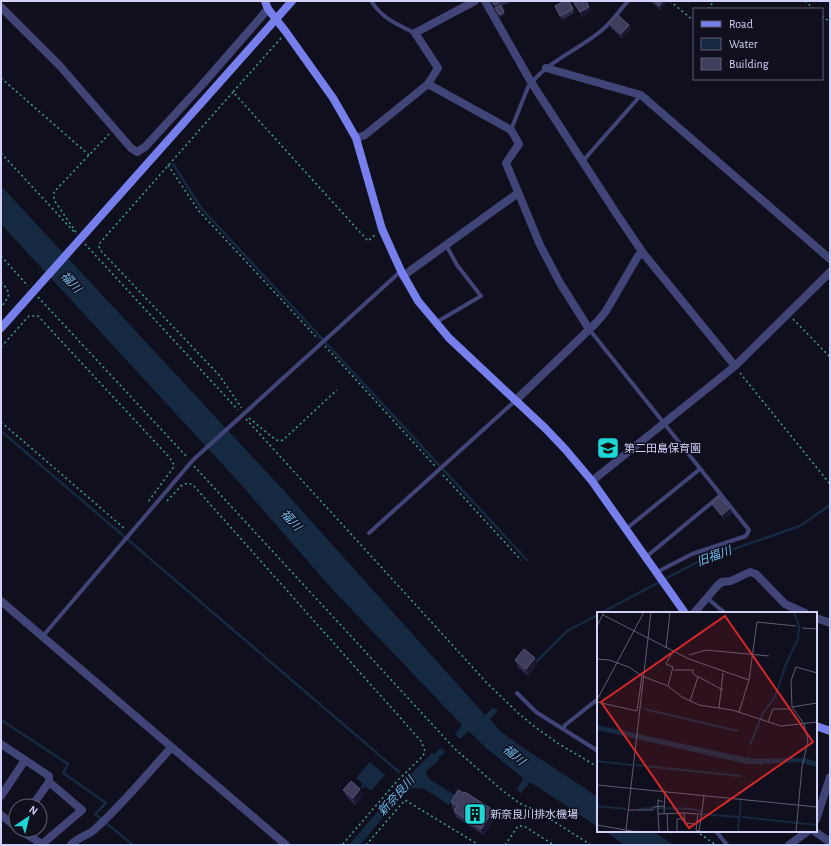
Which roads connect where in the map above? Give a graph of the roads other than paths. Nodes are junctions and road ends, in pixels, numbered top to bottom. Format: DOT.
graph roads {
  1 [pos="292,1"];
  2 [pos="371,1"];
  3 [pos="475,1"];
  4 [pos="486,1"];
  5 [pos="628,1"];
  6 [pos="266,5"];
  7 [pos="1,6"];
  8 [pos="276,18"];
  9 [pos="415,33"];
  10 [pos="546,68"];
  11 [pos="532,82"];
  12 [pos="428,84"];
  13 [pos="641,95"];
  14 [pos="511,130"];
  15 [pos="356,138"];
  16 [pos="582,162"];
  17 [pos="518,193"];
  18 [pos="446,245"];
  19 [pos="643,253"];
  20 [pos="830,259"];
  21 [pos="830,272"];
  22 [pos="402,273"];
  23 [pos="435,323"];
  24 [pos="1,328"];
  25 [pos="588,329"];
  26 [pos="735,366"];
  27 [pos="515,401"];
  28 [pos="663,424"];
  29 [pos="700,470"];
  30 [pos="592,481"];
  31 [pos="721,495"];
  32 [pos="626,529"];
  33 [pos="370,533"];
  34 [pos="646,557"];
  35 [pos="657,572"];
  36 [pos="707,598"];
  37 [pos="3,606"];
  38 [pos="684,612"];
  39 [pos="695,612"];
  40 [pos="723,612"];
  41 [pos="803,612"];
  42 [pos="817,618"];
  43 [pos="830,623"];
  44 [pos="42,637"];
  45 [pos="517,693"];
  46 [pos="597,701"];
  47 [pos="817,726"];
  48 [pos="563,729"];
  49 [pos="830,731"];
  50 [pos="1,744"];
  51 [pos="171,748"];
  52 [pos="597,750"];
  53 [pos="25,760"];
  54 [pos="830,778"];
  55 [pos="49,782"];
  56 [pos="2,791"];
  57 [pos="38,798"];
  58 [pos="817,816"];
  59 [pos="717,832"];
  60 [pos="807,832"];
  61 [pos="815,832"];
  62 [pos="33,838"];
  63 [pos="830,842"];
  64 [pos="42,844"];
  65 [pos="71,845"];
  66 [pos="286,845"];
  67 [pos="727,845"];
  68 [pos="789,845"];
  1 -- 8 [label="street"];
  2 -- 9 [label="lane"];
  3 -- 9 [label="street"];
  4 -- 11 [label="street"];
  5 -- 10 [label="lane"];
  6 -- 7 [label="street"];
  6 -- 8 [label="street"];
  8 -- 15 [label="street"];
  8 -- 24 [label="street"];
  9 -- 12 [label="street"];
  10 -- 11 [label="lane"];
  10 -- 13 [label="street"];
  11 -- 14 [label="lane"];
  11 -- 16 [label="street"];
  12 -- 14 [label="street"];
  12 -- 15 [label="street"];
  13 -- 16 [label="lane"];
  13 -- 20 [label="street"];
  14 -- 17 [label="street"];
  15 -- 22 [label="street"];
  16 -- 19 [label="street"];
  17 -- 18 [label="street"];
  17 -- 25 [label="street"];
  18 -- 22 [label="street"];
  18 -- 23 [label="lane"];
  19 -- 25 [label="street"];
  19 -- 26 [label="street"];
  21 -- 26 [label="street"];
  22 -- 23 [label="street"];
  22 -- 44 [label="lane"];
  23 -- 27 [label="street"];
  25 -- 27 [label="street"];
  25 -- 28 [label="lane"];
  26 -- 28 [label="street"];
  27 -- 30 [label="street"];
  27 -- 33 [label="lane"];
  28 -- 29 [label="lane"];
  28 -- 30 [label="street"];
  29 -- 31 [label="lane"];
  29 -- 32 [label="lane"];
  30 -- 32 [label="street"];
  31 -- 34 [label="lane"];
  31 -- 35 [label="lane"];
  32 -- 34 [label="street"];
  34 -- 35 [label="street"];
  35 -- 38 [label="street"];
  36 -- 39 [label="street"];
  36 -- 40 [label="lane"];
  36 -- 41 [label="street"];
  37 -- 44 [label="street"];
  42 -- 43 [label="street"];
  44 -- 51 [label="street"];
  45 -- 48 [label="lane"];
  46 -- 48 [label="lane"];
  47 -- 49 [label="street"];
  48 -- 52 [label="lane"];
  50 -- 53 [label="street"];
  51 -- 65 [label="street"];
  51 -- 66 [label="street"];
  53 -- 55 [label="street"];
  53 -- 56 [label="street"];
  54 -- 58 [label="street"];
  55 -- 57 [label="street"];
  55 -- 64 [label="street"];
  59 -- 67 [label="lane"];
  60 -- 68 [label="street"];
  61 -- 63 [label="street"];
  62 -- 64 [label="street"];
}
